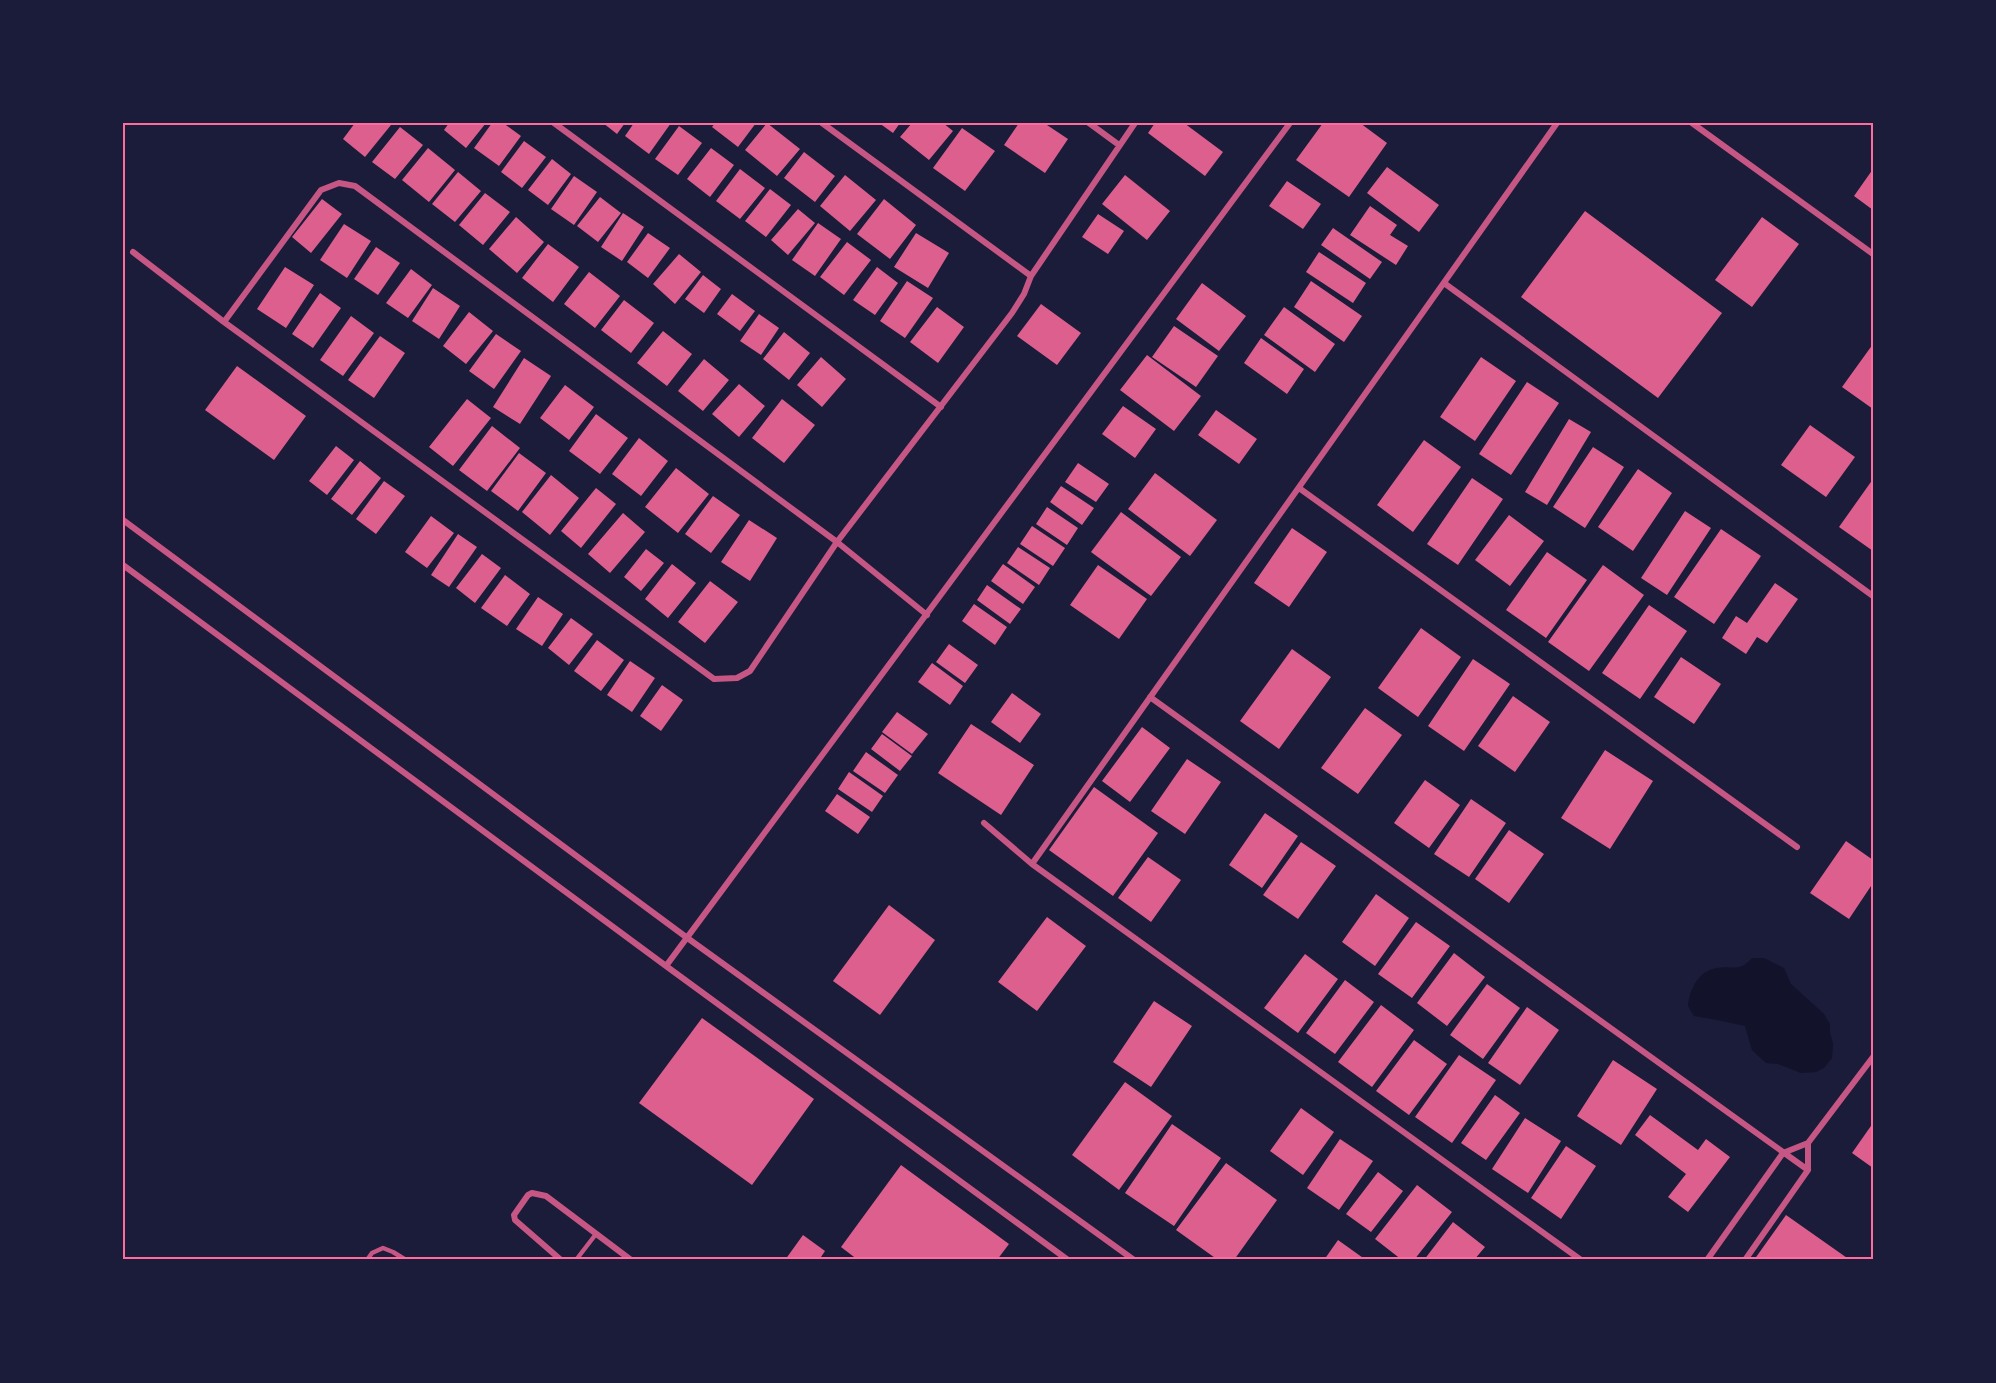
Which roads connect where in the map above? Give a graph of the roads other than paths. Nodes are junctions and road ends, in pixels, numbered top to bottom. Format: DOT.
graph roads {
  1 [pos="554,123"];
  2 [pos="822,123"];
  3 [pos="1089,123"];
  4 [pos="1135,123"];
  5 [pos="1290,123"];
  6 [pos="1557,123"];
  7 [pos="1692,123"];
  8 [pos="1119,145"];
  9 [pos="133,252"];
  10 [pos="1873,254"];
  11 [pos="1031,276"];
  12 [pos="1443,283"];
  13 [pos="224,322"];
  14 [pos="941,407"];
  15 [pos="1299,488"];
  16 [pos="123,520"];
  17 [pos="837,542"];
  18 [pos="123,565"];
  19 [pos="1873,596"];
  20 [pos="927,615"];
  21 [pos="1150,697"];
  22 [pos="984,823"];
  23 [pos="1797,848"];
  24 [pos="1032,864"];
  25 [pos="686,937"];
  26 [pos="666,966"];
  27 [pos="1873,1057"];
  28 [pos="1808,1143"];
  29 [pos="1783,1153"];
  30 [pos="1808,1170"];
  31 [pos="596,1234"];
  32 [pos="367,1260"];
  33 [pos="406,1260"];
  34 [pos="561,1260"];
  35 [pos="576,1260"];
  36 [pos="631,1260"];
  37 [pos="1068,1260"];
  38 [pos="1134,1260"];
  39 [pos="1581,1260"];
  40 [pos="1707,1260"];
  41 [pos="1745,1260"];
  1 -- 14 [label="street"];
  2 -- 11 [label="street"];
  3 -- 8 [label="street"];
  4 -- 8 [label="street"];
  5 -- 20 [label="street"];
  6 -- 12 [label="street"];
  7 -- 10 [label="street"];
  8 -- 11 [label="street"];
  9 -- 13 [label="street"];
  11 -- 14 [label="street"];
  12 -- 15 [label="street"];
  12 -- 19 [label="street"];
  13 -- 17 [label="street"];
  13 -- 17 [label="street"];
  14 -- 17 [label="street"];
  15 -- 21 [label="street"];
  15 -- 23 [label="street"];
  16 -- 25 [label="street"];
  17 -- 20 [label="street"];
  18 -- 26 [label="street"];
  20 -- 25 [label="street"];
  21 -- 24 [label="street"];
  21 -- 29 [label="street"];
  22 -- 24 [label="street"];
  24 -- 39 [label="street"];
  25 -- 26 [label="street"];
  25 -- 38 [label="street"];
  26 -- 37 [label="street"];
  27 -- 28 [label="street"];
  28 -- 29 [label="street"];
  28 -- 30 [label="street"];
  29 -- 30 [label="street"];
  29 -- 40 [label="street"];
  30 -- 41 [label="street"];
  31 -- 34 [label="street"];
  31 -- 35 [label="lane"];
  31 -- 36 [label="street"];
  32 -- 33 [label="lane"];
}
